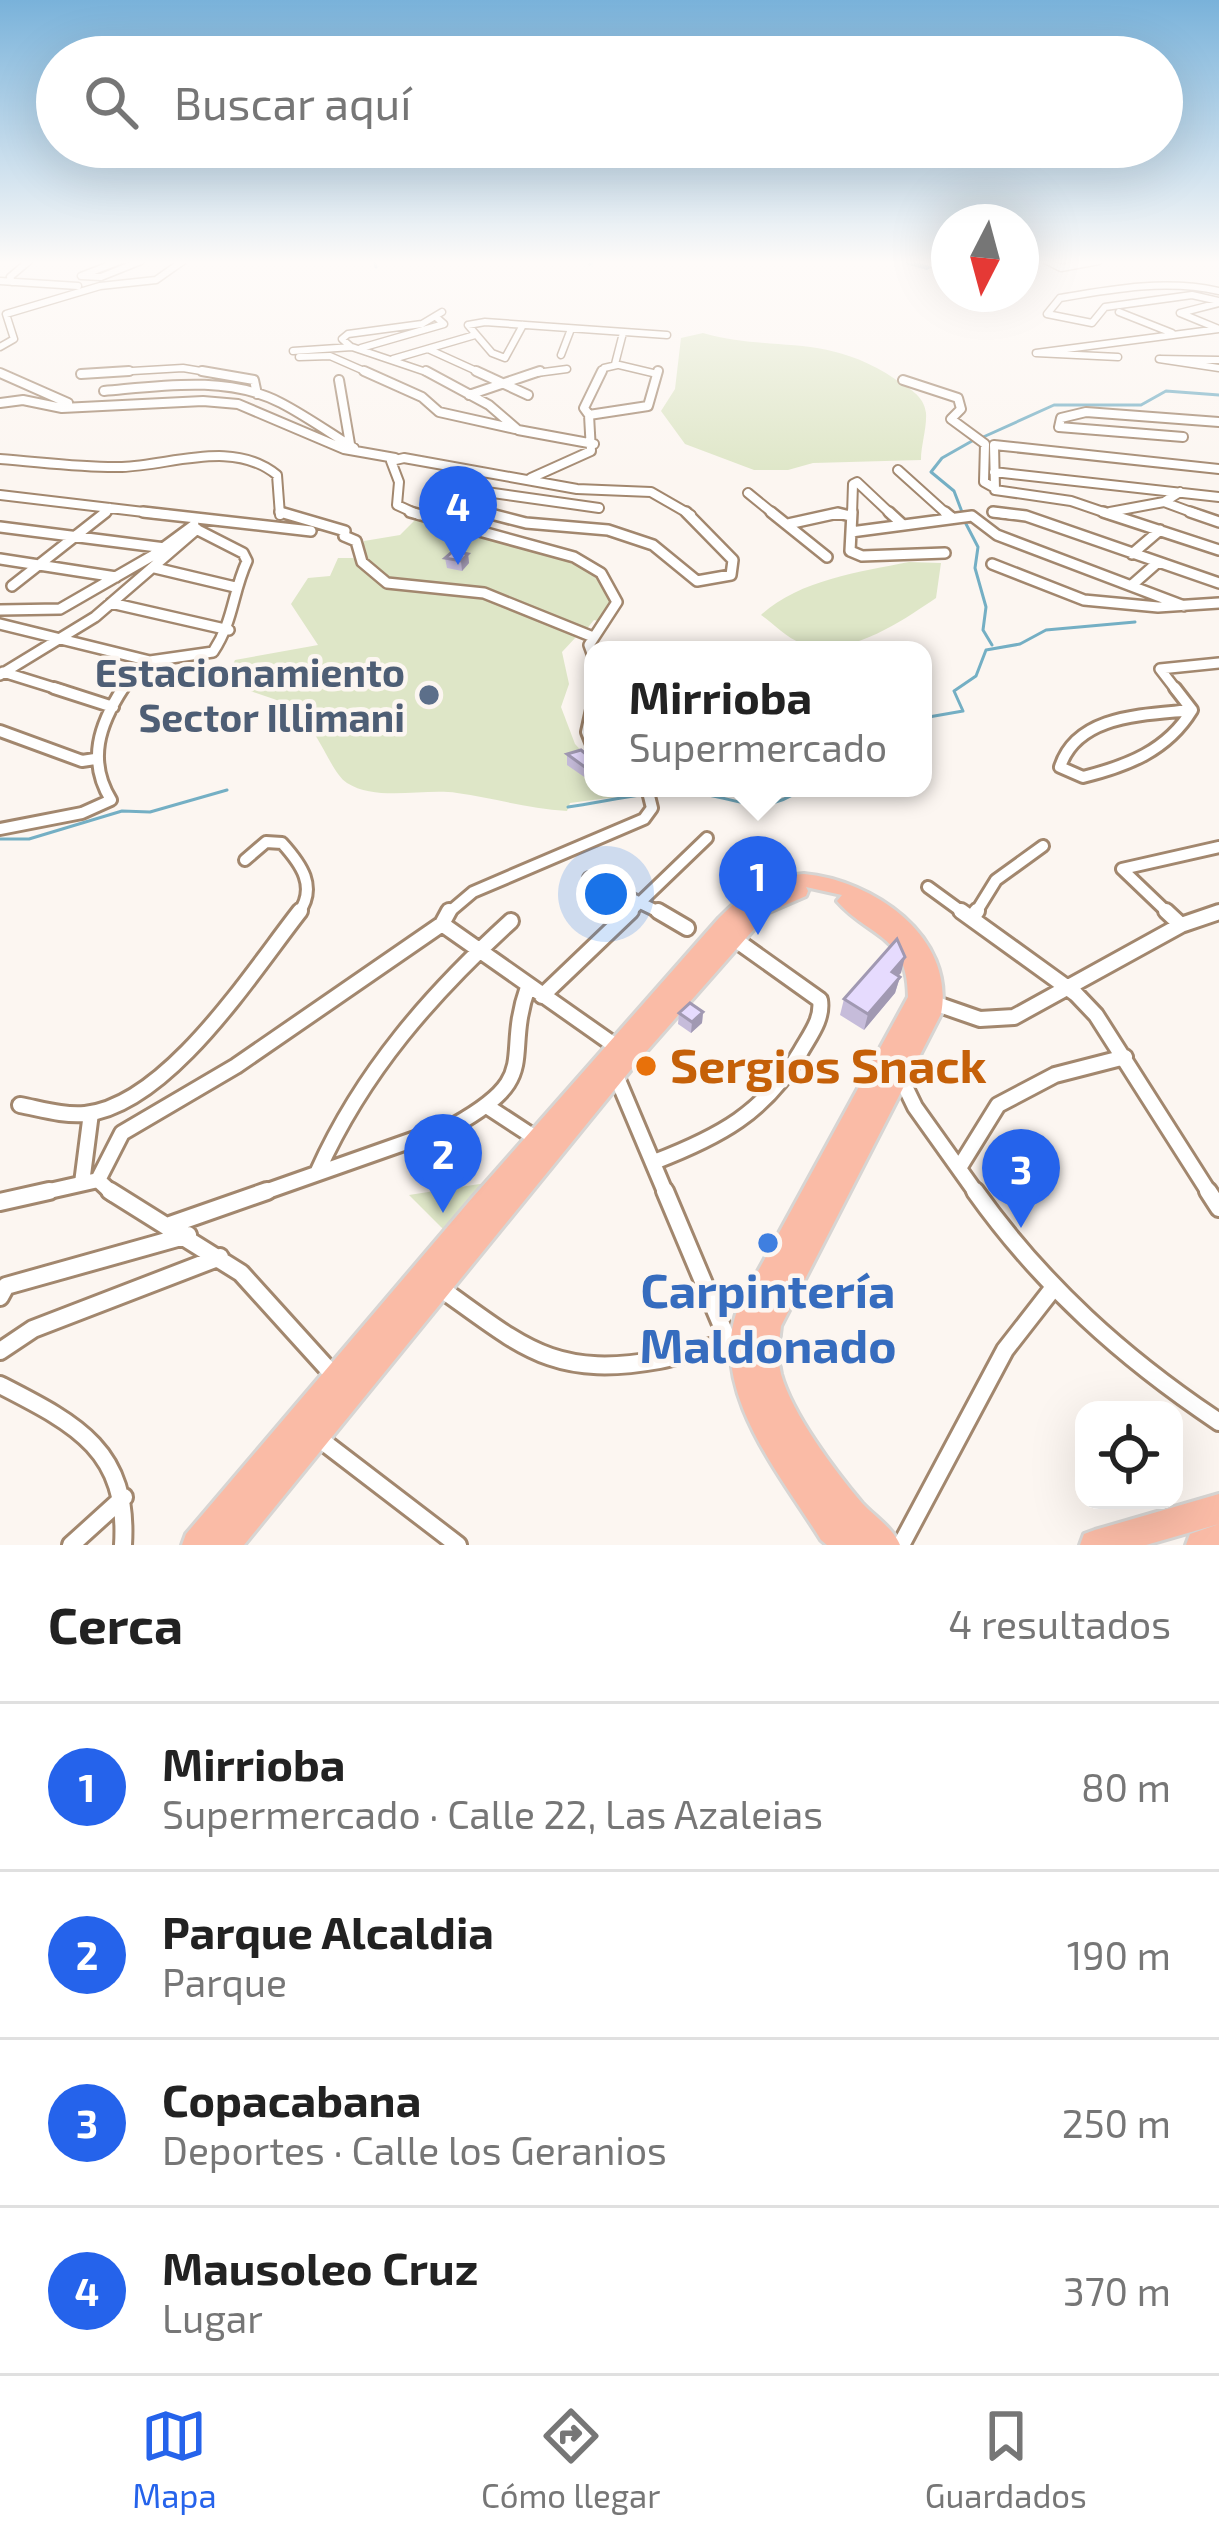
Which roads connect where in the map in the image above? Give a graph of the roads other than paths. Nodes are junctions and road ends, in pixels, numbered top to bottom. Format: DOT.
graph roads {
  1 [pos="6,333"];
  2 [pos="355,333"];
  3 [pos="413,333"];
  4 [pos="519,333"];
  5 [pos="570,333"];
  6 [pos="623,333"];
  7 [pos="625,333"];
  8 [pos="1171,333"];
  9 [pos="1195,333"];
  10 [pos="9,335"];
  11 [pos="475,335"];
  12 [pos="667,335"];
  13 [pos="1178,336"];
  14 [pos="0,347"];
  15 [pos="357,348"];
  16 [pos="428,349"];
  17 [pos="562,355"];
  18 [pos="1118,357"];
  19 [pos="394,359"];
  20 [pos="1219,364"];
  21 [pos="617,365"];
  22 [pos="567,369"];
  23 [pos="0,373"];
  24 [pos="81,374"];
  25 [pos="339,380"];
  26 [pos="903,380"];
  27 [pos="505,384"];
  28 [pos="104,391"];
  29 [pos="257,394"];
  30 [pos="469,395"];
  31 [pos="528,395"];
  32 [pos="0,403"];
  33 [pos="107,406"];
  34 [pos="589,415"];
  35 [pos="1219,422"];
  36 [pos="514,429"];
  37 [pos="1154,435"];
  38 [pos="1183,437"];
  39 [pos="594,444"];
  40 [pos="352,448"];
  41 [pos="395,458"];
  42 [pos="1160,458"];
  43 [pos="0,459"];
  44 [pos="1219,469"];
  45 [pos="898,470"];
  46 [pos="994,472"];
  47 [pos="531,478"];
  48 [pos="451,487"];
  49 [pos="993,487"];
  50 [pos="1180,492"];
  51 [pos="748,494"];
  52 [pos="1219,497"];
  53 [pos="3,498"];
  54 [pos="562,502"];
  55 [pos="1164,502"];
  56 [pos="110,508"];
  57 [pos="599,508"];
  58 [pos="994,512"];
  59 [pos="1108,512"];
  60 [pos="850,516"];
  61 [pos="951,517"];
  62 [pos="441,520"];
  63 [pos="1219,522"];
  64 [pos="540,524"];
  65 [pos="788,524"];
  66 [pos="902,524"];
  67 [pos="197,525"];
  68 [pos="0,526"];
  69 [pos="1160,530"];
  70 [pos="851,532"];
  71 [pos="76,536"];
  72 [pos="344,536"];
  73 [pos="165,548"];
  74 [pos="1219,550"];
  75 [pos="945,553"];
  76 [pos="1132,554"];
  77 [pos="826,557"];
  78 [pos="0,559"];
  79 [pos="1157,563"];
  80 [pos="992,564"];
  81 [pos="41,565"];
  82 [pos="155,568"];
  83 [pos="116,577"];
  84 [pos="1219,583"];
  85 [pos="1132,585"];
  86 [pos="12,586"];
  87 [pos="235,587"];
  88 [pos="112,603"];
  89 [pos="1219,603"];
  90 [pos="1184,606"];
  91 [pos="0,610"];
  92 [pos="0,624"];
  93 [pos="229,630"];
  94 [pos="57,637"];
  95 [pos="593,638"];
  96 [pos="591,641"];
  97 [pos="150,661"];
  98 [pos="1219,663"];
  99 [pos="1,673"];
  100 [pos="113,707"];
  101 [pos="1192,710"];
  102 [pos="0,731"];
  103 [pos="95,759"];
  104 [pos="650,797"];
  105 [pos="0,830"];
  106 [pos="707,838"];
  107 [pos="1043,846"];
  108 [pos="1219,847"];
  109 [pos="245,860"];
  110 [pos="589,878"];
  111 [pos="928,887"];
  112 [pos="638,900"];
  113 [pos="1219,911"];
  114 [pos="972,918"];
  115 [pos="511,921"];
  116 [pos="442,924"];
  117 [pos="1181,925"];
  118 [pos="687,928"];
  119 [pos="727,934"];
  120 [pos="477,951"];
  121 [pos="1064,987"];
  122 [pos="535,992"];
  123 [pos="926,1000"];
  124 [pos="1125,1057"];
  125 [pos="616,1060"];
  126 [pos="891,1069"];
  127 [pos="20,1106"];
  128 [pos="488,1107"];
  129 [pos="91,1114"];
  130 [pos="543,1144"];
  131 [pos="654,1162"];
  132 [pos="959,1168"];
  133 [pos="318,1171"];
  134 [pos="90,1181"];
  135 [pos="1210,1181"];
  136 [pos="0,1202"];
  137 [pos="1219,1208"];
  138 [pos="815,1211"];
  139 [pos="170,1225"];
  140 [pos="188,1235"];
  141 [pos="220,1258"];
  142 [pos="431,1280"];
  143 [pos="2,1290"];
  144 [pos="1051,1291"];
  145 [pos="735,1344"];
  146 [pos="0,1351"];
  147 [pos="344,1384"];
  148 [pos="0,1385"];
  149 [pos="1219,1422"];
  150 [pos="307,1429"];
  151 [pos="124,1497"];
  152 [pos="1219,1509"];
  153 [pos="1219,1540"];
  154 [pos="70,1545"];
  155 [pos="123,1545"];
  156 [pos="197,1545"];
  157 [pos="225,1545"];
  158 [pos="458,1545"];
  159 [pos="848,1545"];
  160 [pos="885,1545"];
  161 [pos="901,1545"];
  162 [pos="1095,1545"];
  163 [pos="1201,1545"];
  1 -- 10 [label="street"];
  2 -- 15 [label="street"];
  3 -- 15 [label="street"];
  4 -- 11 [label="street"];
  5 -- 17 [label="street"];
  6 -- 21 [label="street"];
  7 -- 12 [label="street"];
  8 -- 13 [label="street"];
  9 -- 13 [label="street"];
  10 -- 14 [label="street"];
  11 -- 16 [label="street"];
  13 -- 18 [label="street"];
  15 -- 19 [label="street"];
  15 -- 36 [label="street"];
  16 -- 19 [label="street"];
  16 -- 27 [label="street"];
  19 -- 30 [label="street"];
  20 -- 20 [label="street"];
  21 -- 34 [label="street"];
  21 -- 34 [label="street"];
  22 -- 27 [label="street"];
  23 -- 33 [label="street"];
  24 -- 29 [label="street"];
  25 -- 40 [label="street"];
  26 -- 49 [label="street"];
  27 -- 30 [label="street"];
  27 -- 31 [label="street"];
  28 -- 29 [label="street"];
  29 -- 40 [label="street"];
  30 -- 36 [label="street"];
  32 -- 33 [label="street"];
  33 -- 40 [label="street"];
  34 -- 39 [label="street"];
  35 -- 37 [label="street"];
  36 -- 39 [label="street"];
  37 -- 38 [label="street"];
  37 -- 42 [label="street"];
  39 -- 47 [label="street"];
  40 -- 41 [label="street"];
  41 -- 47 [label="street"];
  41 -- 62 [label="street"];
  42 -- 44 [label="street"];
  42 -- 46 [label="street"];
  43 -- 72 [label="street"];
  45 -- 61 [label="street"];
  46 -- 49 [label="street"];
  46 -- 50 [label="street"];
  47 -- 64 [label="street"];
  48 -- 54 [label="street"];
  49 -- 59 [label="street"];
  50 -- 52 [label="street"];
  50 -- 55 [label="street"];
  51 -- 65 [label="street"];
  53 -- 56 [label="street"];
  54 -- 57 [label="street"];
  54 -- 64 [label="street"];
  55 -- 59 [label="street"];
  55 -- 63 [label="street"];
  56 -- 67 [label="street"];
  56 -- 71 [label="street"];
  58 -- 76 [label="street"];
  59 -- 69 [label="street"];
  60 -- 65 [label="street"];
  60 -- 66 [label="street"];
  60 -- 70 [label="street"];
  61 -- 66 [label="street"];
  61 -- 85 [label="street"];
  62 -- 64 [label="street"];
  62 -- 95 [label="street"];
  65 -- 77 [label="street"];
  66 -- 70 [label="street"];
  67 -- 72 [label="street"];
  67 -- 73 [label="street"];
  67 -- 82 [label="street"];
  67 -- 87 [label="street"];
  68 -- 71 [label="street"];
  69 -- 74 [label="street"];
  69 -- 76 [label="street"];
  70 -- 75 [label="street"];
  71 -- 73 [label="street"];
  71 -- 81 [label="street"];
  72 -- 95 [label="street"];
  73 -- 83 [label="street"];
  76 -- 79 [label="street"];
  78 -- 81 [label="street"];
  79 -- 84 [label="street"];
  79 -- 85 [label="street"];
  80 -- 90 [label="street"];
  81 -- 83 [label="street"];
  81 -- 86 [label="street"];
  82 -- 87 [label="street"];
  82 -- 88 [label="street"];
  83 -- 91 [label="street"];
  85 -- 90 [label="street"];
  87 -- 93 [label="street"];
  88 -- 93 [label="street"];
  88 -- 94 [label="street"];
  89 -- 90 [label="street"];
  92 -- 94 [label="street"];
  93 -- 97 [label="street"];
  94 -- 97 [label="street"];
  94 -- 99 [label="street"];
  95 -- 96 [label="street"];
  97 -- 100 [label="street"];
  98 -- 101 [label="street"];
  99 -- 100 [label="street"];
  100 -- 103 [label="street"];
  101 -- 101 [label="street"];
  102 -- 103 [label="street"];
  103 -- 105 [label="street"];
  104 -- 116 [label="street"];
  106 -- 112 [label="street"];
  107 -- 114 [label="street"];
  108 -- 117 [label="street"];
  109 -- 129 [label="street"];
  110 -- 112 [label="street"];
  111 -- 114 [label="street"];
  112 -- 118 [label="street"];
  112 -- 122 [label="street"];
  113 -- 117 [label="street"];
  114 -- 121 [label="street"];
  115 -- 120 [label="street"];
  116 -- 120 [label="street"];
  116 -- 134 [label="street"];
  117 -- 121 [label="street"];
  119 -- 123 [label="main road"];
  119 -- 125 [label="main road"];
  119 -- 131 [label="street"];
  120 -- 122 [label="street"];
  120 -- 133 [label="street"];
  121 -- 123 [label="street"];
  121 -- 124 [label="street"];
  122 -- 125 [label="street"];
  122 -- 128 [label="street"];
  123 -- 126 [label="main road"];
  124 -- 132 [label="street"];
  124 -- 135 [label="street"];
  125 -- 130 [label="main road"];
  125 -- 131 [label="street"];
  126 -- 132 [label="street"];
  126 -- 138 [label="main road"];
  127 -- 129 [label="street"];
  128 -- 130 [label="street"];
  128 -- 133 [label="street"];
  129 -- 134 [label="street"];
  130 -- 142 [label="main road"];
  131 -- 145 [label="street"];
  132 -- 144 [label="street"];
  133 -- 139 [label="street"];
  134 -- 136 [label="street"];
  134 -- 139 [label="street"];
  135 -- 137 [label="street"];
  138 -- 145 [label="main road"];
  138 -- 160 [label="main road"];
  139 -- 140 [label="street"];
  140 -- 141 [label="street"];
  140 -- 143 [label="street"];
  141 -- 146 [label="street"];
  141 -- 147 [label="street"];
  142 -- 145 [label="street"];
  142 -- 147 [label="main road"];
  144 -- 149 [label="street"];
  144 -- 161 [label="street"];
  145 -- 159 [label="main road"];
  147 -- 150 [label="main road"];
  148 -- 151 [label="street"];
  150 -- 156 [label="main road"];
  150 -- 157 [label="main road"];
  150 -- 158 [label="street"];
  151 -- 154 [label="street"];
  151 -- 155 [label="street"];
  152 -- 162 [label="main road"];
  153 -- 163 [label="main road"];
}
